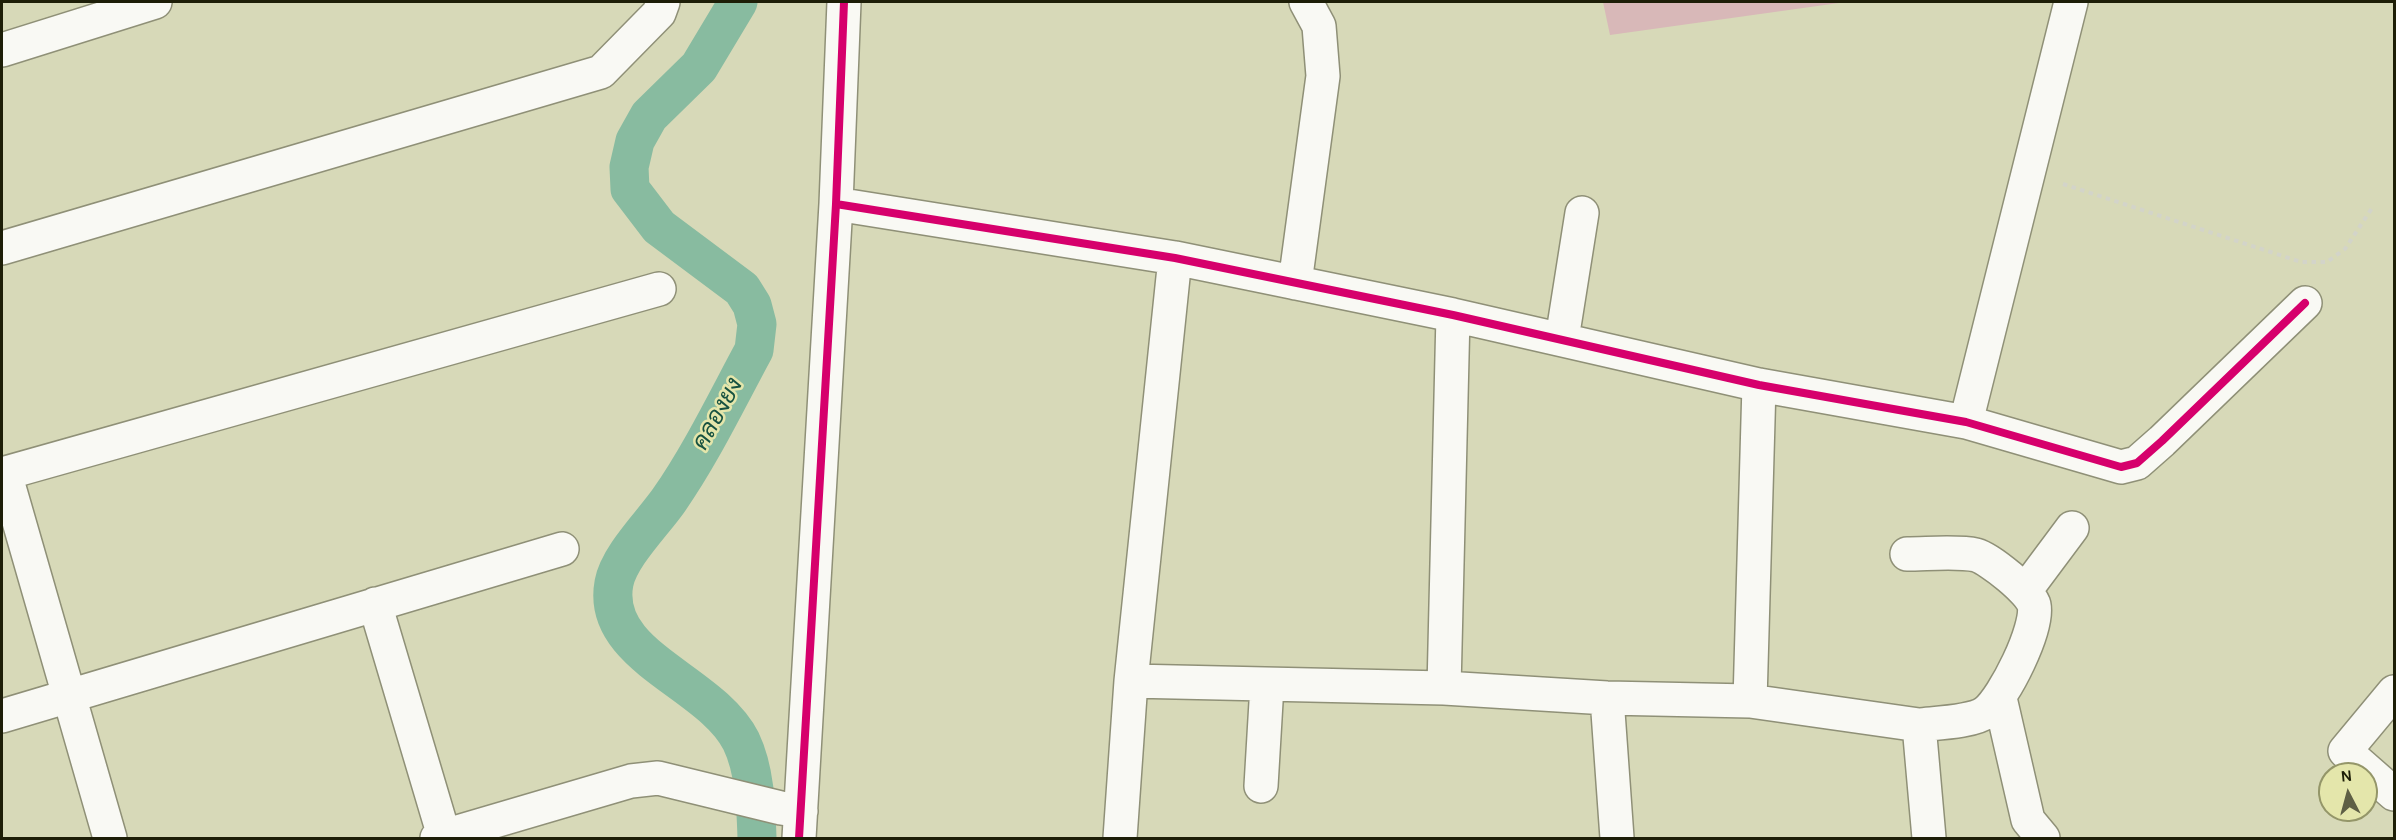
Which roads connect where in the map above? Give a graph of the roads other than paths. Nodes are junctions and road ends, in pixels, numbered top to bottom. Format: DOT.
graph roads {
  1 [pos="154,2"];
  2 [pos="663,2"];
  3 [pos="844,2"];
  4 [pos="1306,2"];
  5 [pos="2071,2"];
  6 [pos="2,50"];
  7 [pos="836,204"];
  8 [pos="1582,213"];
  9 [pos="2,248"];
  10 [pos="1175,258"];
  11 [pos="1295,283"];
  12 [pos="659,289"];
  13 [pos="2305,303"];
  14 [pos="1453,315"];
  15 [pos="1562,339"];
  16 [pos="1759,385"];
  17 [pos="1966,422"];
  18 [pos="3,474"];
  19 [pos="2072,528"];
  20 [pos="562,549"];
  21 [pos="1908,554"];
  22 [pos="2025,591"];
  23 [pos="375,604"];
  24 [pos="1131,681"];
  25 [pos="1267,685"];
  26 [pos="1444,688"];
  27 [pos="2394,692"];
  28 [pos="69,696"];
  29 [pos="1607,698"];
  30 [pos="2000,698"];
  31 [pos="1750,701"];
  32 [pos="2,716"];
  33 [pos="1919,725"];
  34 [pos="1262,786"];
  35 [pos="2394,794"];
  36 [pos="794,819"];
  37 [pos="440,837"];
  38 [pos="110,838"];
  39 [pos="1120,838"];
  40 [pos="1617,838"];
  41 [pos="1929,838"];
  42 [pos="2043,838"];
  1 -- 6 [label="street"];
  2 -- 9 [label="street"];
  3 -- 7 [label="street"];
  4 -- 11 [label="street"];
  5 -- 17 [label="street"];
  7 -- 10 [label="street"];
  7 -- 36 [label="street"];
  8 -- 15 [label="street"];
  10 -- 11 [label="street"];
  10 -- 24 [label="street"];
  11 -- 14 [label="street"];
  12 -- 18 [label="street"];
  13 -- 17 [label="street"];
  14 -- 15 [label="street"];
  14 -- 26 [label="street"];
  15 -- 16 [label="street"];
  16 -- 17 [label="street"];
  16 -- 31 [label="street"];
  18 -- 28 [label="street"];
  19 -- 22 [label="street"];
  20 -- 23 [label="street"];
  21 -- 22 [label="street"];
  22 -- 30 [label="street"];
  23 -- 28 [label="street"];
  23 -- 37 [label="street"];
  24 -- 25 [label="street"];
  24 -- 39 [label="street"];
  25 -- 26 [label="street"];
  25 -- 34 [label="street"];
  26 -- 29 [label="street"];
  27 -- 35 [label="street"];
  28 -- 32 [label="street"];
  28 -- 38 [label="street"];
  29 -- 31 [label="street"];
  29 -- 40 [label="street"];
  30 -- 33 [label="street"];
  30 -- 42 [label="street"];
  31 -- 33 [label="street"];
  33 -- 41 [label="street"];
  36 -- 37 [label="street"];
}
